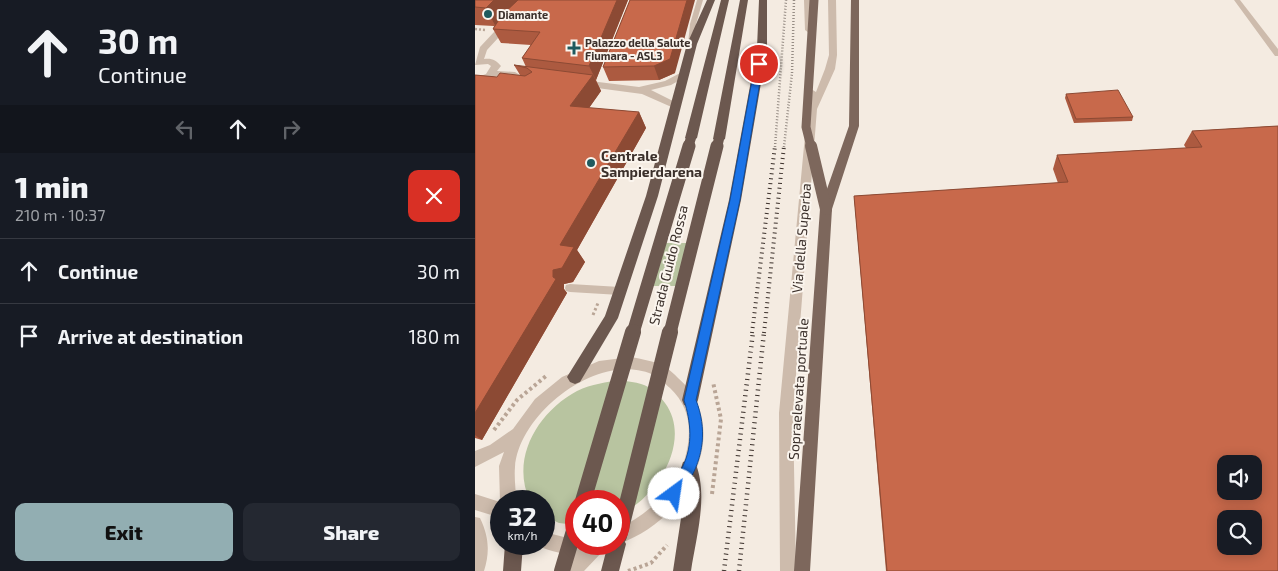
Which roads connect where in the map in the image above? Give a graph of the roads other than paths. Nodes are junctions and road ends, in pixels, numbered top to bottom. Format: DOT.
graph roads {
  1 [pos="529,0"];
  2 [pos="700,0"];
  3 [pos="711,0"];
  4 [pos="725,0"];
  5 [pos="744,0"];
  6 [pos="763,0"];
  7 [pos="808,0"];
  8 [pos="814,0"];
  9 [pos="832,0"];
  10 [pos="855,0"];
  11 [pos="1237,0"];
  12 [pos="692,44"];
  13 [pos="1278,54"];
  14 [pos="477,62"];
  15 [pos="493,73"];
  16 [pos="606,73"];
  17 [pos="684,74"];
  18 [pos="522,76"];
  19 [pos="479,80"];
  20 [pos="572,81"];
  21 [pos="494,84"];
  22 [pos="601,85"];
  23 [pos="636,90"];
  24 [pos="676,106"];
  25 [pos="812,114"];
  26 [pos="826,209"];
  27 [pos="570,288"];
  28 [pos="620,291"];
  29 [pos="575,377"];
  30 [pos="690,400"];
  31 [pos="516,435"];
  32 [pos="475,459"];
  33 [pos="689,468"];
  34 [pos="505,490"];
  35 [pos="586,490"];
  36 [pos="630,492"];
  37 [pos="475,502"];
  38 [pos="490,507"];
  39 [pos="475,523"];
  40 [pos="630,530"];
  41 [pos="513,555"];
  42 [pos="567,555"];
  43 [pos="587,555"];
  44 [pos="614,555"];
  45 [pos="477,571"];
  46 [pos="512,571"];
  47 [pos="562,571"];
  48 [pos="575,571"];
  49 [pos="610,571"];
  50 [pos="681,571"];
  51 [pos="788,571"];
  52 [pos="802,571"];
  1 -- 14 [label="street"];
  2 -- 12 [label="lane"];
  3 -- 12 [label="highway"];
  4 -- 35 [label="highway, Strada Guido Rossa, bridge"];
  5 -- 36 [label="highway, Strada Guido Rossa, bridge"];
  6 -- 30 [label="highway"];
  7 -- 25 [label="street, Via della Superba"];
  8 -- 26 [label="main road, bridge"];
  9 -- 25 [label="street, Via della Superba"];
  10 -- 26 [label="main road"];
  11 -- 13 [label="lane"];
  12 -- 17 [label="highway"];
  14 -- 15 [label="street"];
  15 -- 18 [label="street"];
  15 -- 19 [label="street"];
  16 -- 22 [label="street"];
  17 -- 23 [label="street"];
  17 -- 24 [label="highway"];
  19 -- 21 [label="lane"];
  20 -- 22 [label="street"];
  22 -- 23 [label="street"];
  23 -- 24 [label="street"];
  24 -- 28 [label="highway"];
  25 -- 51 [label="street, Via della Superba"];
  26 -- 52 [label="main road, Sopraelevata portuale"];
  27 -- 28 [label="lane"];
  28 -- 29 [label="highway"];
  29 -- 30 [label="street"];
  29 -- 31 [label="street"];
  30 -- 33 [label="street"];
  31 -- 32 [label="street"];
  31 -- 34 [label="street"];
  33 -- 40 [label="street"];
  33 -- 50 [label="highway"];
  37 -- 38 [label="street"];
  39 -- 45 [label="lane"];
  41 -- 46 [label="highway"];
  42 -- 47 [label="highway, bridge"];
  43 -- 48 [label="street"];
  44 -- 49 [label="highway"];
}
